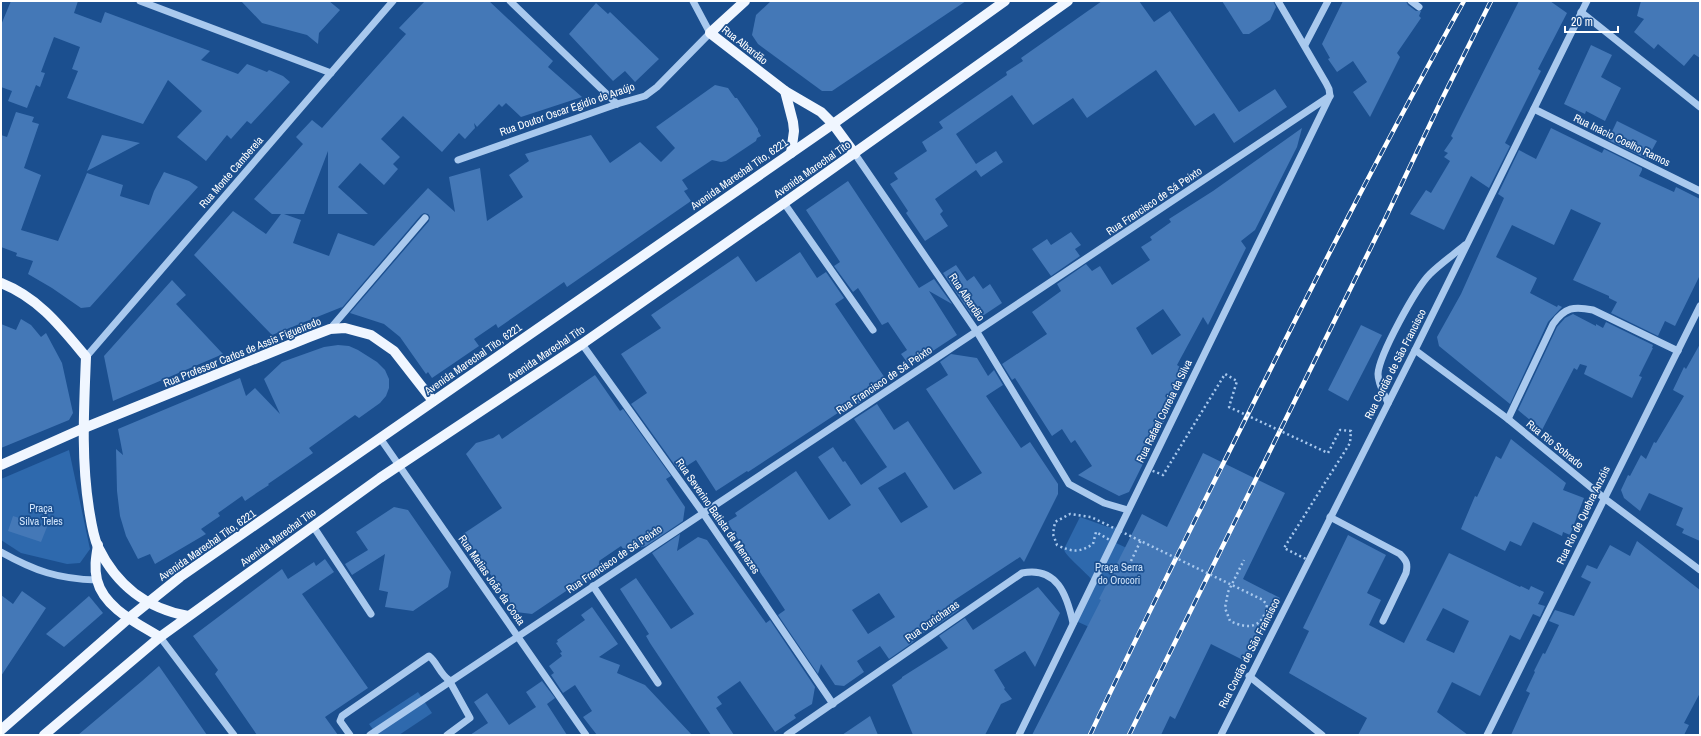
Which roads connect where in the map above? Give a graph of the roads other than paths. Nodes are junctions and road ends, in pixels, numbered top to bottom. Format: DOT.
graph roads {
  1 [pos="140,1"];
  2 [pos="393,1"];
  3 [pos="510,1"];
  4 [pos="693,1"];
  5 [pos="745,1"];
  6 [pos="1005,1"];
  7 [pos="1068,1"];
  8 [pos="1278,1"];
  9 [pos="1328,1"];
  10 [pos="1411,1"];
  11 [pos="1587,1"];
  12 [pos="1420,7"];
  13 [pos="1581,12"];
  14 [pos="710,33"];
  15 [pos="1305,45"];
  16 [pos="331,73"];
  17 [pos="785,91"];
  18 [pos="1330,96"];
  19 [pos="617,104"];
  20 [pos="1700,106"];
  21 [pos="1534,109"];
  22 [pos="833,124"];
  23 [pos="791,153"];
  24 [pos="855,154"];
  25 [pos="458,160"];
  26 [pos="1700,191"];
  27 [pos="784,203"];
  28 [pos="425,218"];
  29 [pos="1468,243"];
  30 [pos="1,284"];
  31 [pos="1700,306"];
  32 [pos="330,329"];
  33 [pos="873,330"];
  34 [pos="977,332"];
  35 [pos="582,344"];
  36 [pos="1415,350"];
  37 [pos="1678,350"];
  38 [pos="86,357"];
  39 [pos="433,401"];
  40 [pos="1388,403"];
  41 [pos="1508,420"];
  42 [pos="84,428"];
  43 [pos="380,438"];
  44 [pos="1,465"];
  45 [pos="399,466"];
  46 [pos="1604,498"];
  47 [pos="1128,510"];
  48 [pos="704,513"];
  49 [pos="1330,517"];
  50 [pos="313,526"];
  51 [pos="98,546"];
  52 [pos="1,552"];
  53 [pos="1700,570"];
  54 [pos="97,580"];
  55 [pos="593,586"];
  56 [pos="148,602"];
  57 [pos="371,614"];
  58 [pos="188,616"];
  59 [pos="129,618"];
  60 [pos="1383,621"];
  61 [pos="1074,623"];
  62 [pos="518,636"];
  63 [pos="160,637"];
  64 [pos="1250,676"];
  65 [pos="450,682"];
  66 [pos="658,683"];
  67 [pos="833,704"];
  68 [pos="1,730"];
  69 [pos="44,735"];
  70 [pos="234,735"];
  71 [pos="350,735"];
  72 [pos="370,735"];
  73 [pos="447,735"];
  74 [pos="586,735"];
  75 [pos="787,735"];
  76 [pos="1019,735"];
  77 [pos="1221,735"];
  78 [pos="1322,735"];
  79 [pos="1487,735"];
  1 -- 16 [label="street"];
  2 -- 16 [label="street, Rua Monte Camberela"];
  3 -- 19 [label="street"];
  4 -- 14 [label="street"];
  5 -- 14 [label="main road, Rua Doutor Oscar Egidio de Araújo"];
  6 -- 22 [label="main road"];
  7 -- 24 [label="main road, Avenida Marechal Tito"];
  8 -- 15 [label="street"];
  9 -- 15 [label="street"];
  10 -- 12 [label="street"];
  11 -- 13 [label="street, Rua Cordão de São Francisco"];
  13 -- 20 [label="street"];
  13 -- 21 [label="street, Rua Cordão de São Francisco"];
  14 -- 17 [label="main road, Rua Albardão"];
  14 -- 19 [label="street, Rua Doutor Oscar Egidio de Araújo"];
  15 -- 18 [label="street"];
  16 -- 38 [label="street, Rua Monte Camberela"];
  17 -- 22 [label="main road, Rua Albardão"];
  17 -- 23 [label="main road"];
  18 -- 34 [label="street, Rua Francisco de Sá Peixto"];
  18 -- 47 [label="street, Rua Rafael Correia da Silva"];
  19 -- 25 [label="street, Rua Doutor Oscar Egidio de Araújo"];
  21 -- 26 [label="street, Rua Inácio Coelho Ramos"];
  21 -- 29 [label="street, Rua Cordão de São Francisco"];
  22 -- 23 [label="main road, Avenida Marechal Tito, 6221"];
  22 -- 24 [label="main road, Rua Albardão"];
  23 -- 39 [label="main road, Avenida Marechal Tito, 6221"];
  24 -- 27 [label="main road, Avenida Marechal Tito"];
  24 -- 34 [label="street, Rua Albardão"];
  27 -- 33 [label="street"];
  27 -- 35 [label="main road, Avenida Marechal Tito"];
  28 -- 32 [label="street"];
  29 -- 36 [label="street, Rua Cordão de São Francisco"];
  29 -- 40 [label="street"];
  30 -- 38 [label="main road"];
  31 -- 37 [label="street, Rua Rio de Quebra Anzóis"];
  32 -- 39 [label="main road, Rua Professor Carlos de Assis Figueiredo"];
  32 -- 42 [label="main road, Rua Professor Carlos de Assis Figueiredo"];
  34 -- 47 [label="street, Rua Albardão"];
  34 -- 48 [label="street, Rua Francisco de Sá Peixto"];
  35 -- 45 [label="main road, Avenida Marechal Tito"];
  35 -- 48 [label="street, Rua Severino Batista de Menezes"];
  36 -- 40 [label="street, Rua Cordão de São Francisco"];
  36 -- 41 [label="street, Rua Rio Sobrado"];
  37 -- 41 [label="street"];
  37 -- 46 [label="street, Rua Rio de Quebra Anzóis"];
  38 -- 42 [label="main road"];
  39 -- 43 [label="main road, Avenida Marechal Tito, 6221"];
  40 -- 49 [label="street, Rua Cordão de São Francisco"];
  41 -- 46 [label="street, Rua Rio Sobrado"];
  42 -- 44 [label="main road"];
  42 -- 51 [label="main road"];
  43 -- 45 [label="street, Rua Matias João da Costa"];
  43 -- 56 [label="main road, Avenida Marechal Tito, 6221"];
  45 -- 50 [label="main road, Avenida Marechal Tito"];
  45 -- 62 [label="street, Rua Matias João da Costa"];
  46 -- 53 [label="street, Rua Rio Sobrado"];
  46 -- 79 [label="street, Rua Rio de Quebra Anzóis"];
  47 -- 61 [label="street, Rua Rafael Correia da Silva"];
  48 -- 55 [label="street, Rua Francisco de Sá Peixto"];
  48 -- 67 [label="street, Rua Severino Batista de Menezes"];
  49 -- 60 [label="street"];
  49 -- 64 [label="street, Rua Cordão de São Francisco"];
  50 -- 57 [label="street"];
  50 -- 58 [label="main road, Avenida Marechal Tito"];
  51 -- 54 [label="main road"];
  51 -- 56 [label="main road"];
  52 -- 54 [label="street"];
  54 -- 59 [label="main road"];
  55 -- 62 [label="street, Rua Francisco de Sá Peixto"];
  55 -- 66 [label="street"];
  56 -- 58 [label="main road"];
  56 -- 59 [label="main road, Avenida Marechal Tito, 6221"];
  58 -- 63 [label="main road, Avenida Marechal Tito"];
  59 -- 63 [label="main road"];
  59 -- 68 [label="main road"];
  61 -- 67 [label="street, Rua Curicharas"];
  61 -- 76 [label="street, Rua Rafael Correia da Silva"];
  62 -- 65 [label="street, Rua Francisco de Sá Peixto"];
  62 -- 74 [label="street, Rua Matias João da Costa"];
  63 -- 69 [label="main road, Avenida Marechal Tito"];
  63 -- 70 [label="street"];
  64 -- 77 [label="street, Rua Cordão de São Francisco"];
  64 -- 78 [label="street"];
  65 -- 71 [label="street"];
  65 -- 72 [label="street, Rua Francisco de Sá Peixto"];
  65 -- 73 [label="street"];
  67 -- 75 [label="street, Rua Curicharas"];
}
